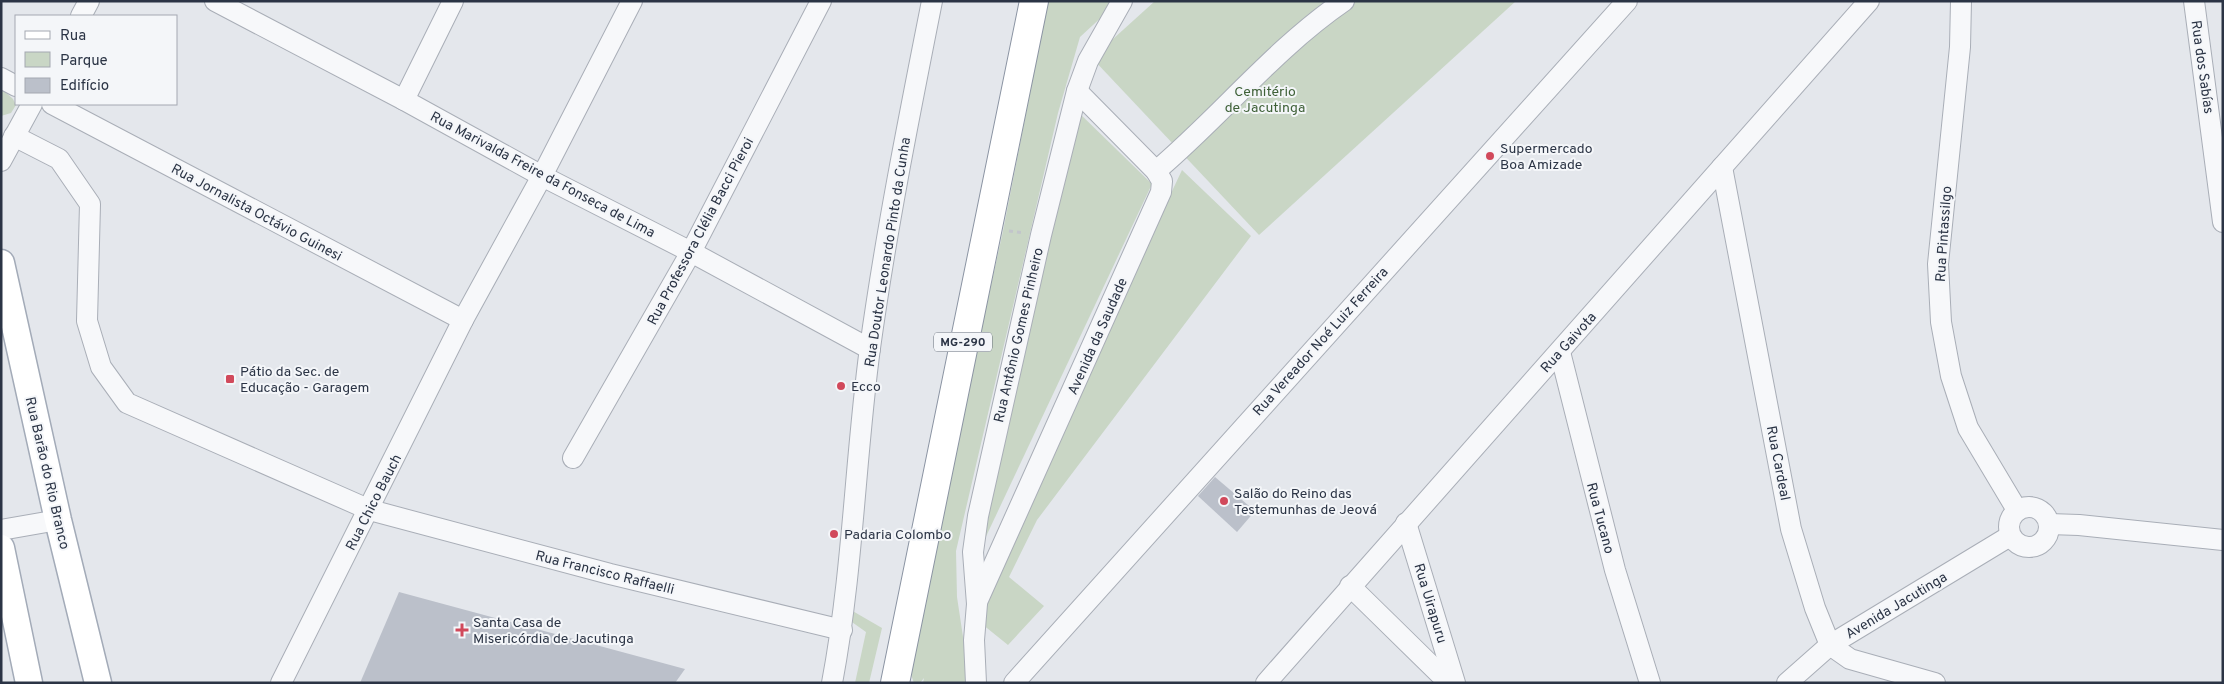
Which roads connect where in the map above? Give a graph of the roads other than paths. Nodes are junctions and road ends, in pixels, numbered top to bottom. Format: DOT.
graph roads {
  1 [pos="89,1"];
  2 [pos="215,1"];
  3 [pos="453,1"];
  4 [pos="632,1"];
  5 [pos="821,1"];
  6 [pos="932,1"];
  7 [pos="1034,1"];
  8 [pos="1122,1"];
  9 [pos="1344,1"];
  10 [pos="1627,1"];
  11 [pos="1870,1"];
  12 [pos="1961,1"];
  13 [pos="2194,1"];
  14 [pos="82,15"];
  15 [pos="1,78"];
  16 [pos="15,85"];
  17 [pos="1077,91"];
  18 [pos="404,100"];
  19 [pos="31,105"];
  20 [pos="54,105"];
  21 [pos="14,136"];
  22 [pos="1,161"];
  23 [pos="1722,167"];
  24 [pos="1156,172"];
  25 [pos="542,176"];
  26 [pos="2220,176"];
  27 [pos="2223,222"];
  28 [pos="691,252"];
  29 [pos="1,263"];
  30 [pos="463,320"];
  31 [pos="870,349"];
  32 [pos="1560,352"];
  33 [pos="573,458"];
  34 [pos="370,510"];
  35 [pos="2017,510"];
  36 [pos="58,520"];
  37 [pos="1406,523"];
  38 [pos="2049,524"];
  39 [pos="1,530"];
  40 [pos="2010,536"];
  41 [pos="2223,540"];
  42 [pos="1,548"];
  43 [pos="1350,586"];
  44 [pos="977,604"];
  45 [pos="842,630"];
  46 [pos="1830,645"];
  47 [pos="29,683"];
  48 [pos="98,683"];
  49 [pos="281,683"];
  50 [pos="832,683"];
  51 [pos="895,683"];
  52 [pos="976,683"];
  53 [pos="1014,683"];
  54 [pos="1266,683"];
  55 [pos="1449,683"];
  56 [pos="1455,683"];
  57 [pos="1650,683"];
  58 [pos="1787,683"];
  59 [pos="1935,683"];
  1 -- 14 [label="street"];
  2 -- 18 [label="street, Rua Marivalda Freire da Fonseca de Lima"];
  3 -- 18 [label="street"];
  4 -- 25 [label="street, Rua Chico Bauch"];
  5 -- 28 [label="street, Rua Professora Clélia Bacci Pieroi"];
  6 -- 31 [label="street, Rua Doutor Leonardo Pinto da Cunha"];
  7 -- 51 [label="highway, MG-290"];
  8 -- 17 [label="street, Rua Antônio Gomes Pinheiro"];
  9 -- 24 [label="street"];
  10 -- 53 [label="street, Rua Vereador Noé Luiz Ferreira"];
  11 -- 23 [label="street, Rua Gaivota"];
  12 -- 35 [label="street, Rua Pintassilgo"];
  13 -- 26 [label="street, Rua dos Sabías"];
  15 -- 16 [label="street"];
  17 -- 24 [label="street"];
  17 -- 44 [label="street, Rua Antônio Gomes Pinheiro"];
  18 -- 25 [label="street, Rua Marivalda Freire da Fonseca de Lima"];
  19 -- 21 [label="street"];
  20 -- 30 [label="street, Rua Jornalista Octávio Guinesi"];
  21 -- 22 [label="street"];
  21 -- 34 [label="street, Rua Francisco Raffaelli"];
  23 -- 32 [label="street, Rua Gaivota"];
  23 -- 46 [label="street, Rua Cardeal"];
  24 -- 44 [label="street, Avenida da Saudade"];
  25 -- 28 [label="street, Rua Marivalda Freire da Fonseca de Lima"];
  25 -- 30 [label="street, Rua Chico Bauch"];
  26 -- 27 [label="street, Rua dos Sabías"];
  28 -- 31 [label="street, Rua Marivalda Freire da Fonseca de Lima"];
  28 -- 33 [label="street, Rua Professora Clélia Bacci Pieroi"];
  29 -- 36 [label="main road, Rua Barão do Rio Branco"];
  30 -- 34 [label="street, Rua Chico Bauch"];
  31 -- 45 [label="street, Rua Doutor Leonardo Pinto da Cunha"];
  32 -- 37 [label="street, Rua Gaivota"];
  32 -- 57 [label="street, Rua Tucano"];
  34 -- 45 [label="street, Rua Francisco Raffaelli"];
  34 -- 49 [label="street, Rua Chico Bauch"];
  35 -- 38 [label="street"];
  35 -- 40 [label="street"];
  36 -- 39 [label="street"];
  36 -- 48 [label="main road, Rua Barão do Rio Branco"];
  37 -- 43 [label="street, Rua Gaivota"];
  37 -- 56 [label="street, Rua Uirapuru"];
  38 -- 40 [label="street"];
  38 -- 41 [label="street"];
  40 -- 46 [label="street, Avenida Jacutinga"];
  42 -- 47 [label="main road"];
  43 -- 54 [label="street, Rua Gaivota"];
  43 -- 55 [label="street, Rua Uirapuru"];
  44 -- 52 [label="street, Rua Antônio Gomes Pinheiro"];
  45 -- 50 [label="street, Rua Doutor Leonardo Pinto da Cunha"];
  46 -- 58 [label="street, Avenida Jacutinga"];
  46 -- 59 [label="street"];
}
